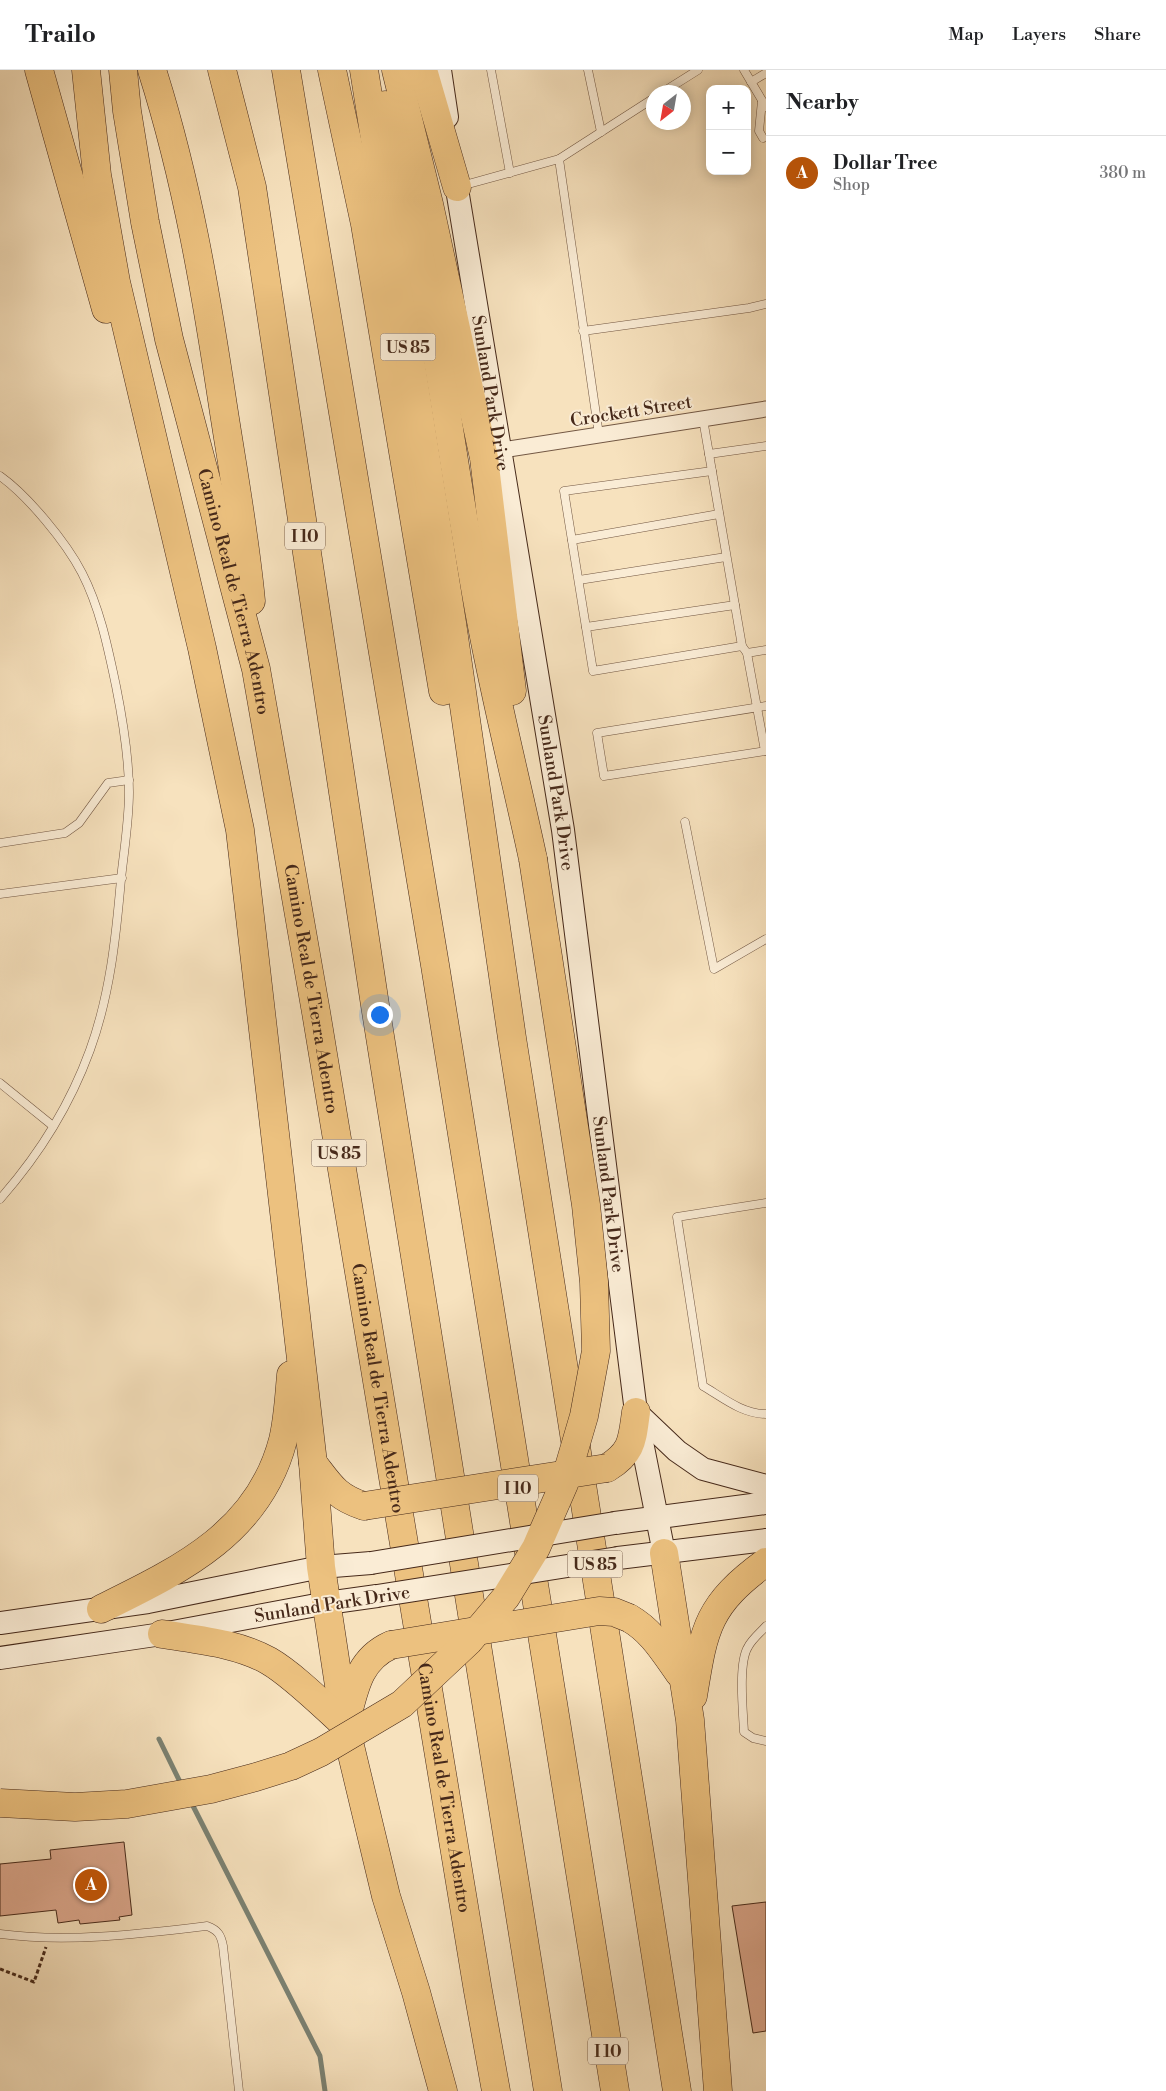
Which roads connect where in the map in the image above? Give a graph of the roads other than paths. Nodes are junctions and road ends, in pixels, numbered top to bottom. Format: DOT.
graph roads {
  1 [pos="39,70"];
  2 [pos="124,70"];
  3 [pos="152,70"];
  4 [pos="222,70"];
  5 [pos="286,70"];
  6 [pos="332,70"];
  7 [pos="364,70"];
  8 [pos="376,70"];
  9 [pos="396,70"];
  10 [pos="423,70"];
  11 [pos="440,70"];
  12 [pos="491,70"];
  13 [pos="588,70"];
  14 [pos="698,70"];
  15 [pos="744,70"];
  16 [pos="766,73"];
  17 [pos="86,78"];
  18 [pos="751,82"];
  19 [pos="674,85"];
  20 [pos="766,91"];
  21 [pos="757,92"];
  22 [pos="646,103"];
  23 [pos="764,104"];
  24 [pos="601,132"];
  25 [pos="763,138"];
  26 [pos="559,159"];
  27 [pos="510,173"];
  28 [pos="457,187"];
  29 [pos="766,304"];
  30 [pos="583,331"];
  31 [pos="766,409"];
  32 [pos="703,419"];
  33 [pos="599,435"];
  34 [pos="766,446"];
  35 [pos="502,450"];
  36 [pos="709,454"];
  37 [pos="156,457"];
  38 [pos="712,471"];
  39 [pos="1,480"];
  40 [pos="719,514"];
  41 [pos="572,540"];
  42 [pos="726,557"];
  43 [pos="579,580"];
  44 [pos="734,605"];
  45 [pos="586,627"];
  46 [pos="742,646"];
  47 [pos="766,650"];
  48 [pos="747,653"];
  49 [pos="256,669"];
  50 [pos="766,706"];
  51 [pos="757,708"];
  52 [pos="766,751"];
  53 [pos="129,780"];
  54 [pos="685,822"];
  55 [pos="0,843"];
  56 [pos="533,859"];
  57 [pos="122,878"];
  58 [pos="0,894"];
  59 [pos="766,938"];
  60 [pos="512,1038"];
  61 [pos="0,1083"];
  62 [pos="54,1126"];
  63 [pos="0,1199"];
  64 [pos="766,1203"];
  65 [pos="296,1317"];
  66 [pos="636,1412"];
  67 [pos="766,1414"];
  68 [pos="313,1463"];
  69 [pos="766,1486"];
  70 [pos="766,1503"];
  71 [pos="657,1517"];
  72 [pos="766,1540"];
  73 [pos="664,1554"];
  74 [pos="766,1562"];
  75 [pos="322,1567"];
  76 [pos="327,1603"];
  77 [pos="101,1609"];
  78 [pos="0,1623"];
  79 [pos="766,1626"];
  80 [pos="162,1634"];
  81 [pos="0,1658"];
  82 [pos="683,1679"];
  83 [pos="690,1720"];
  84 [pos="346,1725"];
  85 [pos="766,1741"];
  86 [pos="0,1803"];
  87 [pos="0,1934"];
  88 [pos="239,2091"];
  89 [pos="444,2091"];
  90 [pos="496,2091"];
  91 [pos="548,2091"];
  92 [pos="615,2091"];
  93 [pos="677,2091"];
  94 [pos="718,2091"];
  1 -- 37 [label="highway"];
  2 -- 49 [label="highway, Camino Real de Tierra Adentro / US 85"];
  3 -- 49 [label="highway"];
  4 -- 91 [label="highway, I 10"];
  5 -- 92 [label="highway, I 10"];
  6 -- 60 [label="highway"];
  7 -- 60 [label="highway, US 85"];
  8 -- 56 [label="highway"];
  9 -- 56 [label="highway"];
  10 -- 28 [label="highway"];
  11 -- 28 [label="main road, Sunland Park Drive"];
  12 -- 27 [label="lane"];
  13 -- 24 [label="lane"];
  14 -- 19 [label="lane"];
  15 -- 18 [label="lane"];
  16 -- 18 [label="lane"];
  17 -- 37 [label="highway"];
  18 -- 21 [label="lane"];
  20 -- 21 [label="lane"];
  21 -- 23 [label="lane"];
  22 -- 24 [label="lane"];
  23 -- 25 [label="lane"];
  24 -- 26 [label="lane"];
  26 -- 27 [label="lane"];
  26 -- 30 [label="lane"];
  27 -- 28 [label="lane"];
  28 -- 35 [label="main road, Sunland Park Drive"];
  29 -- 30 [label="lane"];
  30 -- 33 [label="lane"];
  31 -- 32 [label="street, Crockett Street"];
  32 -- 33 [label="street, Crockett Street"];
  32 -- 36 [label="lane"];
  33 -- 35 [label="street, Crockett Street"];
  34 -- 36 [label="lane"];
  35 -- 66 [label="main road, Sunland Park Drive"];
  36 -- 38 [label="lane"];
  37 -- 65 [label="highway"];
  38 -- 40 [label="lane"];
  38 -- 41 [label="lane"];
  39 -- 53 [label="lane"];
  40 -- 41 [label="lane"];
  40 -- 42 [label="lane"];
  41 -- 43 [label="lane"];
  42 -- 43 [label="lane"];
  42 -- 44 [label="lane"];
  43 -- 45 [label="lane"];
  44 -- 45 [label="lane"];
  44 -- 46 [label="lane"];
  45 -- 46 [label="lane"];
  46 -- 48 [label="lane"];
  47 -- 48 [label="lane"];
  48 -- 51 [label="lane"];
  49 -- 90 [label="highway, Camino Real de Tierra Adentro / US 85"];
  50 -- 51 [label="lane"];
  51 -- 52 [label="lane"];
  51 -- 52 [label="lane"];
  53 -- 55 [label="lane"];
  53 -- 57 [label="lane"];
  54 -- 59 [label="lane"];
  56 -- 86 [label="highway, bridge"];
  57 -- 58 [label="lane"];
  57 -- 62 [label="lane"];
  60 -- 93 [label="highway, US 85"];
  61 -- 62 [label="lane"];
  62 -- 63 [label="lane"];
  64 -- 67 [label="lane"];
  65 -- 68 [label="highway"];
  65 -- 77 [label="highway"];
  66 -- 68 [label="highway, bridge"];
  66 -- 69 [label="main road"];
  66 -- 71 [label="main road, Sunland Park Drive"];
  68 -- 75 [label="highway"];
  70 -- 71 [label="main road, Sunland Park Drive"];
  71 -- 73 [label="main road, Sunland Park Drive"];
  71 -- 75 [label="main road, Sunland Park Drive, bridge"];
  72 -- 73 [label="main road, Sunland Park Drive"];
  73 -- 76 [label="main road, Sunland Park Drive, bridge"];
  73 -- 82 [label="highway"];
  74 -- 83 [label="highway"];
  75 -- 76 [label="highway"];
  75 -- 77 [label="main road, Sunland Park Drive"];
  76 -- 80 [label="main road, Sunland Park Drive"];
  76 -- 84 [label="highway"];
  77 -- 78 [label="main road, Sunland Park Drive"];
  79 -- 85 [label="lane"];
  80 -- 81 [label="main road, Sunland Park Drive"];
  80 -- 84 [label="highway"];
  82 -- 83 [label="highway"];
  82 -- 84 [label="highway, bridge"];
  83 -- 94 [label="highway"];
  84 -- 89 [label="highway"];
  87 -- 88 [label="lane"];
}
